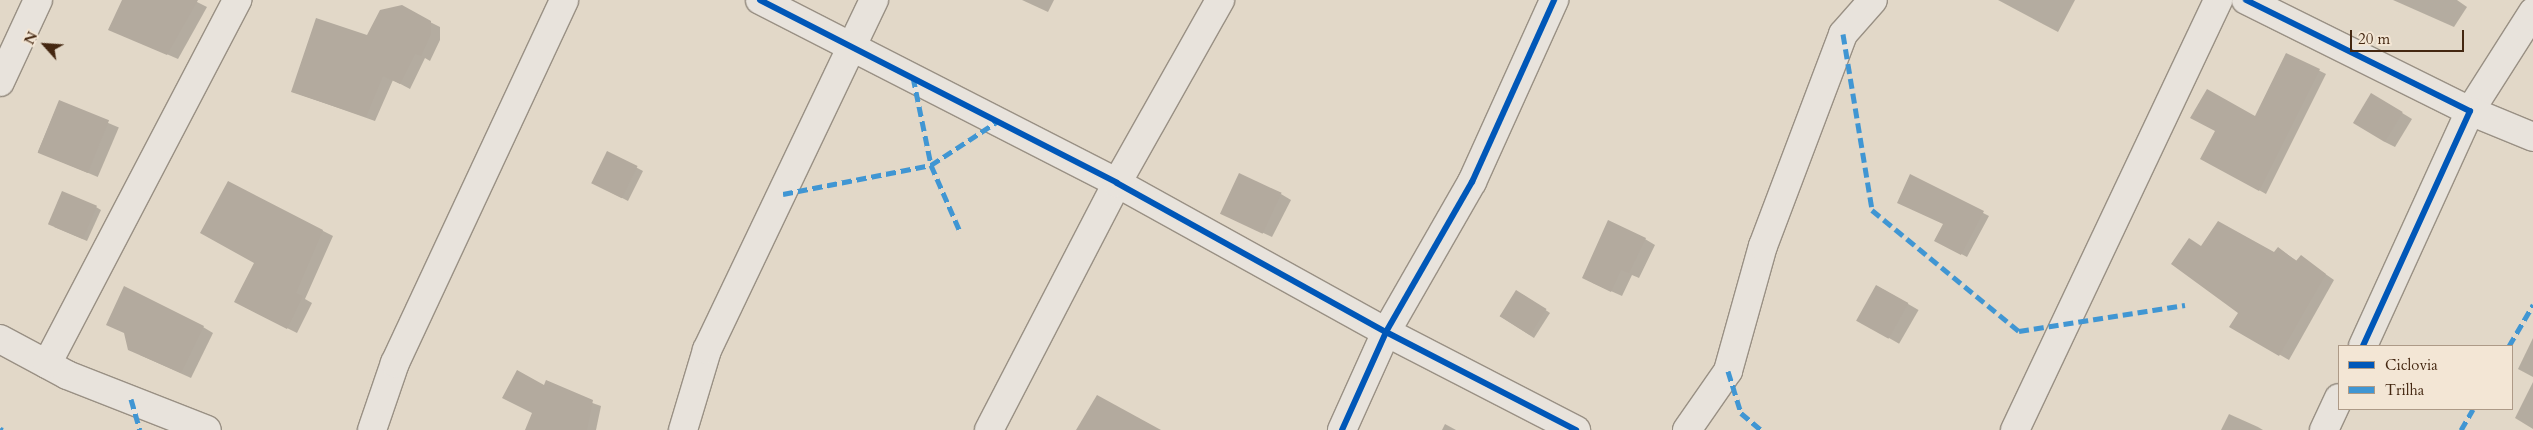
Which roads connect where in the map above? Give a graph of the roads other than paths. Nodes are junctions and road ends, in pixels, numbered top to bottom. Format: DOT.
graph roads {
  1 [pos="38,0"];
  2 [pos="237,0"];
  3 [pos="564,0"];
  4 [pos="760,0"];
  5 [pos="874,0"];
  6 [pos="1220,0"];
  7 [pos="1554,0"];
  8 [pos="1873,0"];
  9 [pos="2218,0"];
  10 [pos="2246,0"];
  11 [pos="2533,12"];
  12 [pos="854,47"];
  13 [pos="0,82"];
  14 [pos="2470,111"];
  15 [pos="2533,136"];
  16 [pos="1117,183"];
  17 [pos="1386,332"];
  18 [pos="0,338"];
  19 [pos="2363,345"];
  20 [pos="47,364"];
  21 [pos="2338,400"];
  22 [pos="207,430"];
  23 [pos="372,430"];
  24 [pos="683,430"];
  25 [pos="989,430"];
  26 [pos="1342,430"];
  27 [pos="1576,430"];
  28 [pos="1687,430"];
  29 [pos="2016,430"];
  30 [pos="2324,430"];
  1 -- 13 [label="street"];
  2 -- 20 [label="street"];
  3 -- 23 [label="street"];
  4 -- 12 [label="street"];
  5 -- 12 [label="street"];
  6 -- 16 [label="street"];
  7 -- 17 [label="street"];
  8 -- 28 [label="street"];
  9 -- 29 [label="street"];
  10 -- 14 [label="street"];
  11 -- 14 [label="street"];
  12 -- 16 [label="street"];
  12 -- 24 [label="street"];
  14 -- 15 [label="street"];
  14 -- 19 [label="street"];
  16 -- 17 [label="street"];
  16 -- 25 [label="street"];
  17 -- 26 [label="street"];
  17 -- 27 [label="street"];
  18 -- 20 [label="street"];
  20 -- 22 [label="street"];
  21 -- 30 [label="street"];
}
